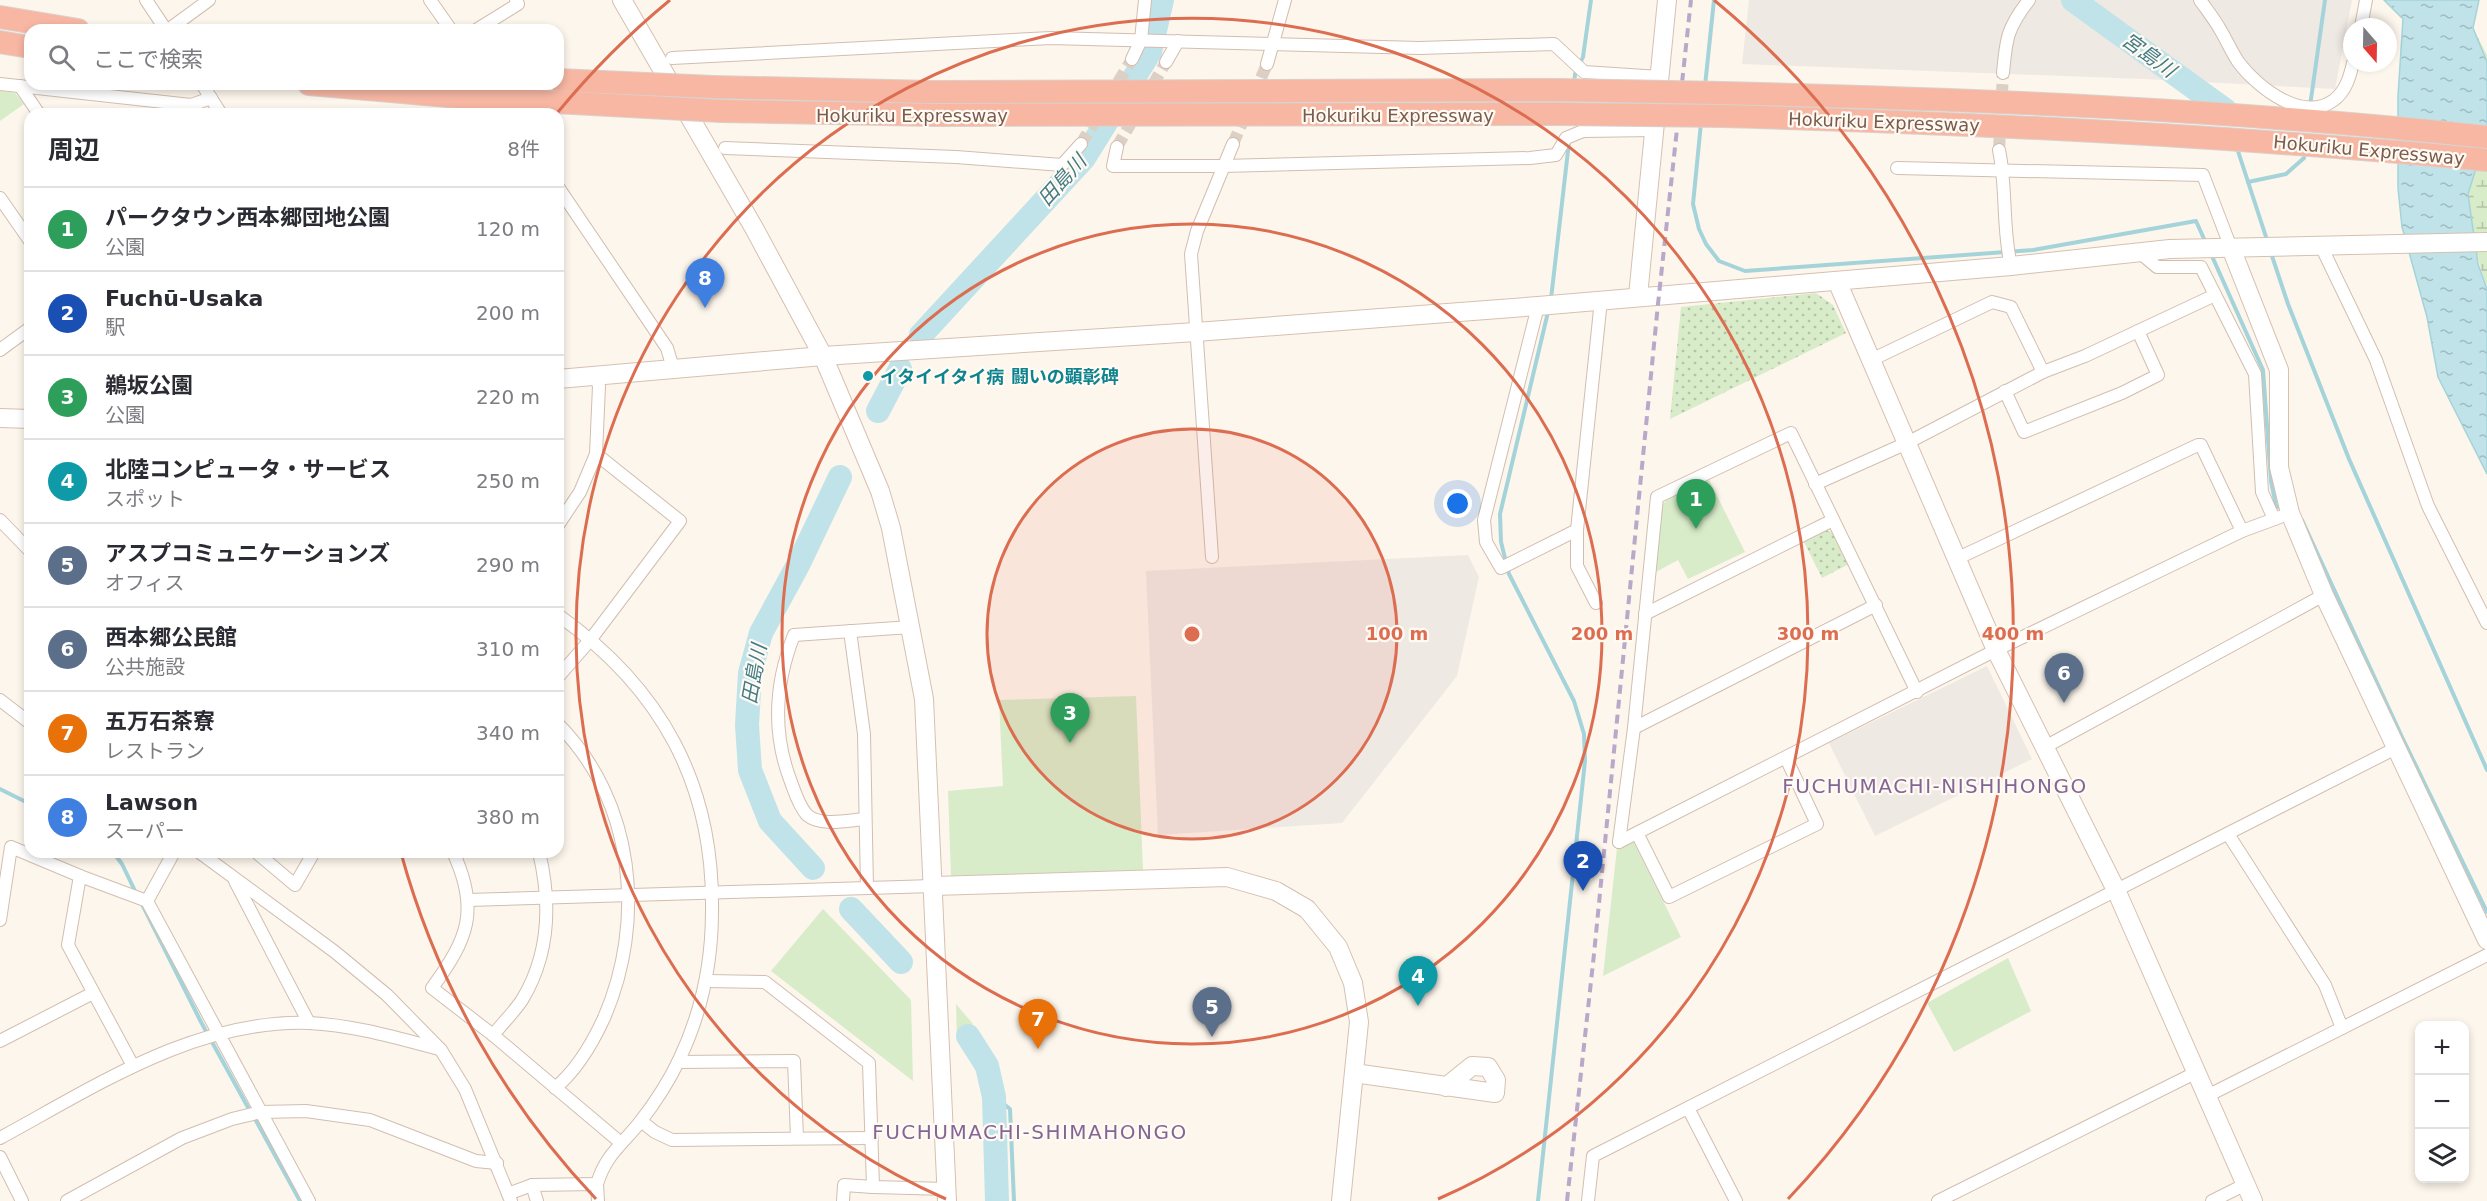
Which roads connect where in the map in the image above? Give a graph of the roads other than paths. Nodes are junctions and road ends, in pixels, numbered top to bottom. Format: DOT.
graph roads {
  1 [pos="134,0"];
  2 [pos="209,0"];
  3 [pos="430,0"];
  4 [pos="516,0"];
  5 [pos="622,0"];
  6 [pos="1145,0"];
  7 [pos="1285,0"];
  8 [pos="1667,0"];
  9 [pos="2029,0"];
  10 [pos="2200,0"];
  11 [pos="2367,0"];
  12 [pos="146,1"];
  13 [pos="0,17"];
  14 [pos="2363,18"];
  15 [pos="42,24"];
  16 [pos="163,24"];
  17 [pos="175,24"];
  18 [pos="447,24"];
  19 [pos="486,24"];
  20 [pos="1140,40"];
  21 [pos="1178,41"];
  22 [pos="0,42"];
  23 [pos="1274,44"];
  24 [pos="24,46"];
  25 [pos="672,58"];
  26 [pos="1132,59"];
  27 [pos="1166,62"];
  28 [pos="1268,64"];
  29 [pos="2351,72"];
  30 [pos="2002,73"];
  31 [pos="1660,77"];
  32 [pos="564,80"];
  33 [pos="0,84"];
  34 [pos="20,86"];
  35 [pos="24,86"];
  36 [pos="56,90"];
  37 [pos="206,90"];
  38 [pos="379,90"];
  39 [pos="492,90"];
  40 [pos="211,98"];
  41 [pos="35,108"];
  42 [pos="217,108"];
  43 [pos="504,108"];
  44 [pos="1654,130"];
  45 [pos="2487,137"];
  46 [pos="1081,144"];
  47 [pos="1233,144"];
  48 [pos="1117,147"];
  49 [pos="725,148"];
  50 [pos="1999,150"];
  51 [pos="2487,160"];
  52 [pos="1222,166"];
  53 [pos="1898,168"];
  54 [pos="2003,172"];
  55 [pos="564,196"];
  56 [pos="0,198"];
  57 [pos="24,232"];
  58 [pos="2487,242"];
  59 [pos="2328,246"];
  60 [pos="2231,248"];
  61 [pos="2139,252"];
  62 [pos="2011,266"];
  63 [pos="1837,281"];
  64 [pos="2215,295"];
  65 [pos="1638,296"];
  66 [pos="1601,300"];
  67 [pos="1538,306"];
  68 [pos="2138,331"];
  69 [pos="24,332"];
  70 [pos="1196,332"];
  71 [pos="0,350"];
  72 [pos="823,356"];
  73 [pos="1871,360"];
  74 [pos="673,368"];
  75 [pos="2043,372"];
  76 [pos="595,375"];
  77 [pos="564,378"];
  78 [pos="2005,392"];
  79 [pos="0,417"];
  80 [pos="24,419"];
  81 [pos="1907,443"];
  82 [pos="596,454"];
  83 [pos="1815,483"];
  84 [pos="564,516"];
  85 [pos="2282,516"];
  86 [pos="0,520"];
  87 [pos="1833,520"];
  88 [pos="1577,530"];
  89 [pos="2242,531"];
  90 [pos="24,544"];
  91 [pos="1212,557"];
  92 [pos="1956,559"];
  93 [pos="2324,595"];
  94 [pos="1596,603"];
  95 [pos="1876,605"];
  96 [pos="1645,614"];
  97 [pos="564,619"];
  98 [pos="2487,622"];
  99 [pos="911,627"];
  100 [pos="850,631"];
  101 [pos="591,639"];
  102 [pos="1996,650"];
  103 [pos="564,670"];
  104 [pos="1917,692"];
  105 [pos="0,700"];
  106 [pos="24,718"];
  107 [pos="1634,728"];
  108 [pos="564,732"];
  109 [pos="2043,748"];
  110 [pos="2396,748"];
  111 [pos="1786,758"];
  112 [pos="866,819"];
  113 [pos="1637,833"];
  114 [pos="2228,834"];
  115 [pos="24,853"];
  116 [pos="37,858"];
  117 [pos="171,858"];
  118 [pos="207,858"];
  119 [pos="263,858"];
  120 [pos="311,858"];
  121 [pos="456,858"];
  122 [pos="540,858"];
  123 [pos="80,876"];
  124 [pos="234,878"];
  125 [pos="933,886"];
  126 [pos="867,888"];
  127 [pos="2116,890"];
  128 [pos="713,894"];
  129 [pos="629,896"];
  130 [pos="548,899"];
  131 [pos="468,900"];
  132 [pos="147,901"];
  133 [pos="0,920"];
  134 [pos="2487,940"];
  135 [pos="2487,955"];
  136 [pos="707,981"];
  137 [pos="93,993"];
  138 [pos="309,1023"];
  139 [pos="2342,1028"];
  140 [pos="220,1034"];
  141 [pos="493,1035"];
  142 [pos="0,1041"];
  143 [pos="441,1050"];
  144 [pos="678,1062"];
  145 [pos="133,1066"];
  146 [pos="2197,1072"];
  147 [pos="1354,1073"];
  148 [pos="1446,1087"];
  149 [pos="555,1088"];
  150 [pos="2207,1096"];
  151 [pos="1688,1108"];
  152 [pos="261,1112"];
  153 [pos="641,1121"];
  154 [pos="0,1138"];
  155 [pos="797,1138"];
  156 [pos="872,1138"];
  157 [pos="621,1143"];
  158 [pos="0,1157"];
  159 [pos="497,1163"];
  160 [pos="597,1184"];
  161 [pos="2246,1184"];
  162 [pos="532,1185"];
  163 [pos="873,1187"];
  164 [pos="947,1195"];
  165 [pos="510,1198"];
  166 [pos="22,1201"];
  167 [pos="67,1201"];
  168 [pos="309,1201"];
  169 [pos="537,1201"];
  170 [pos="598,1201"];
  171 [pos="843,1201"];
  172 [pos="1341,1201"];
  173 [pos="1588,1201"];
  174 [pos="1736,1201"];
  175 [pos="1938,1201"];
  176 [pos="2212,1201"];
  177 [pos="2253,1201"];
  1 -- 12 [label="street"];
  2 -- 17 [label="street"];
  3 -- 18 [label="street"];
  4 -- 19 [label="street"];
  5 -- 72 [label="street"];
  6 -- 20 [label="street"];
  7 -- 23 [label="street"];
  8 -- 31 [label="street"];
  9 -- 30 [label="street"];
  10 -- 29 [label="street"];
  11 -- 14 [label="street"];
  12 -- 16 [label="street"];
  13 -- 15 [label="highway"];
  20 -- 21 [label="street"];
  20 -- 25 [label="street"];
  20 -- 26 [label="street"];
  21 -- 23 [label="street"];
  21 -- 27 [label="street"];
  22 -- 24 [label="highway"];
  23 -- 28 [label="street"];
  23 -- 31 [label="street"];
  31 -- 44 [label="street"];
  32 -- 45 [label="highway, Hokuriku Expressway, bridge"];
  33 -- 34 [label="street"];
  34 -- 35 [label="street"];
  34 -- 41 [label="street"];
  36 -- 40 [label="street"];
  37 -- 40 [label="street"];
  38 -- 51 [label="highway, Hokuriku Expressway, bridge"];
  39 -- 43 [label="street"];
  40 -- 42 [label="street"];
  44 -- 52 [label="street"];
  44 -- 65 [label="street"];
  46 -- 49 [label="street"];
  47 -- 52 [label="street"];
  48 -- 52 [label="street"];
  50 -- 54 [label="street"];
  52 -- 70 [label="street"];
  53 -- 54 [label="street"];
  54 -- 60 [label="street"];
  54 -- 62 [label="street"];
  55 -- 74 [label="street"];
  56 -- 57 [label="street"];
  58 -- 59 [label="street"];
  59 -- 60 [label="street"];
  59 -- 98 [label="street"];
  60 -- 61 [label="street"];
  60 -- 85 [label="street"];
  61 -- 62 [label="street"];
  61 -- 64 [label="street"];
  62 -- 63 [label="street"];
  63 -- 65 [label="street"];
  63 -- 73 [label="street"];
  64 -- 68 [label="street"];
  64 -- 85 [label="street"];
  65 -- 66 [label="street"];
  66 -- 67 [label="street"];
  66 -- 88 [label="street"];
  67 -- 70 [label="street"];
  67 -- 88 [label="street"];
  68 -- 75 [label="street"];
  68 -- 78 [label="street"];
  69 -- 71 [label="street"];
  70 -- 72 [label="street"];
  70 -- 91 [label="street"];
  72 -- 74 [label="street"];
  72 -- 99 [label="street"];
  73 -- 75 [label="street"];
  73 -- 81 [label="street"];
  74 -- 76 [label="street"];
  75 -- 78 [label="street"];
  76 -- 77 [label="street"];
  76 -- 82 [label="street"];
  78 -- 81 [label="street"];
  79 -- 80 [label="street"];
  81 -- 83 [label="street"];
  81 -- 92 [label="street"];
  82 -- 84 [label="street"];
  82 -- 101 [label="street"];
  83 -- 87 [label="street"];
  83 -- 96 [label="street"];
  85 -- 89 [label="street"];
  85 -- 93 [label="street"];
  86 -- 90 [label="street"];
  87 -- 95 [label="street"];
  87 -- 96 [label="street"];
  88 -- 94 [label="street"];
  89 -- 92 [label="street"];
  89 -- 102 [label="street"];
  92 -- 102 [label="street"];
  93 -- 109 [label="street"];
  93 -- 110 [label="street"];
  95 -- 104 [label="street"];
  95 -- 107 [label="street"];
  96 -- 107 [label="street"];
  97 -- 101 [label="street"];
  99 -- 100 [label="street"];
  99 -- 125 [label="street"];
  100 -- 112 [label="street"];
  100 -- 112 [label="street"];
  101 -- 103 [label="street"];
  101 -- 128 [label="street"];
  102 -- 104 [label="street"];
  102 -- 109 [label="street"];
  104 -- 111 [label="street"];
  105 -- 106 [label="street"];
  107 -- 113 [label="street"];
  108 -- 129 [label="street"];
  109 -- 127 [label="street"];
  110 -- 114 [label="street"];
  110 -- 134 [label="street"];
  111 -- 113 [label="street"];
  111 -- 113 [label="street"];
  112 -- 126 [label="street"];
  114 -- 127 [label="street"];
  114 -- 139 [label="street"];
  115 -- 133 [label="street"];
  116 -- 123 [label="street"];
  117 -- 132 [label="street"];
  118 -- 124 [label="street"];
  119 -- 120 [label="street"];
  121 -- 131 [label="street"];
  122 -- 130 [label="street"];
  123 -- 132 [label="street"];
  123 -- 137 [label="street"];
  124 -- 138 [label="street"];
  124 -- 143 [label="street"];
  125 -- 126 [label="street"];
  125 -- 147 [label="street"];
  125 -- 164 [label="street"];
  126 -- 128 [label="street"];
  127 -- 146 [label="street"];
  127 -- 151 [label="street"];
  128 -- 129 [label="street"];
  128 -- 136 [label="street"];
  129 -- 130 [label="street"];
  129 -- 149 [label="street"];
  130 -- 131 [label="street"];
  130 -- 141 [label="street"];
  131 -- 141 [label="street"];
  132 -- 140 [label="street"];
  135 -- 139 [label="street"];
  136 -- 144 [label="street"];
  136 -- 156 [label="street"];
  137 -- 142 [label="street"];
  137 -- 145 [label="street"];
  138 -- 140 [label="street"];
  138 -- 143 [label="street"];
  139 -- 150 [label="street"];
  140 -- 145 [label="street"];
  140 -- 152 [label="street"];
  141 -- 149 [label="street"];
  143 -- 159 [label="street"];
  144 -- 153 [label="street"];
  144 -- 155 [label="street"];
  145 -- 154 [label="street"];
  146 -- 150 [label="street"];
  146 -- 175 [label="street"];
  147 -- 148 [label="street"];
  147 -- 172 [label="street"];
  149 -- 157 [label="street"];
  150 -- 161 [label="street"];
  151 -- 173 [label="street"];
  151 -- 174 [label="street"];
  152 -- 159 [label="street"];
  152 -- 167 [label="street"];
  152 -- 168 [label="street"];
  153 -- 155 [label="street"];
  153 -- 157 [label="street"];
  155 -- 156 [label="street"];
  156 -- 163 [label="street"];
  157 -- 160 [label="street"];
  158 -- 166 [label="street"];
  159 -- 165 [label="street"];
  160 -- 162 [label="street"];
  160 -- 170 [label="street"];
  161 -- 176 [label="street"];
  161 -- 177 [label="street"];
  162 -- 165 [label="street"];
  162 -- 169 [label="street"];
  163 -- 164 [label="street"];
  163 -- 171 [label="street"];
}
